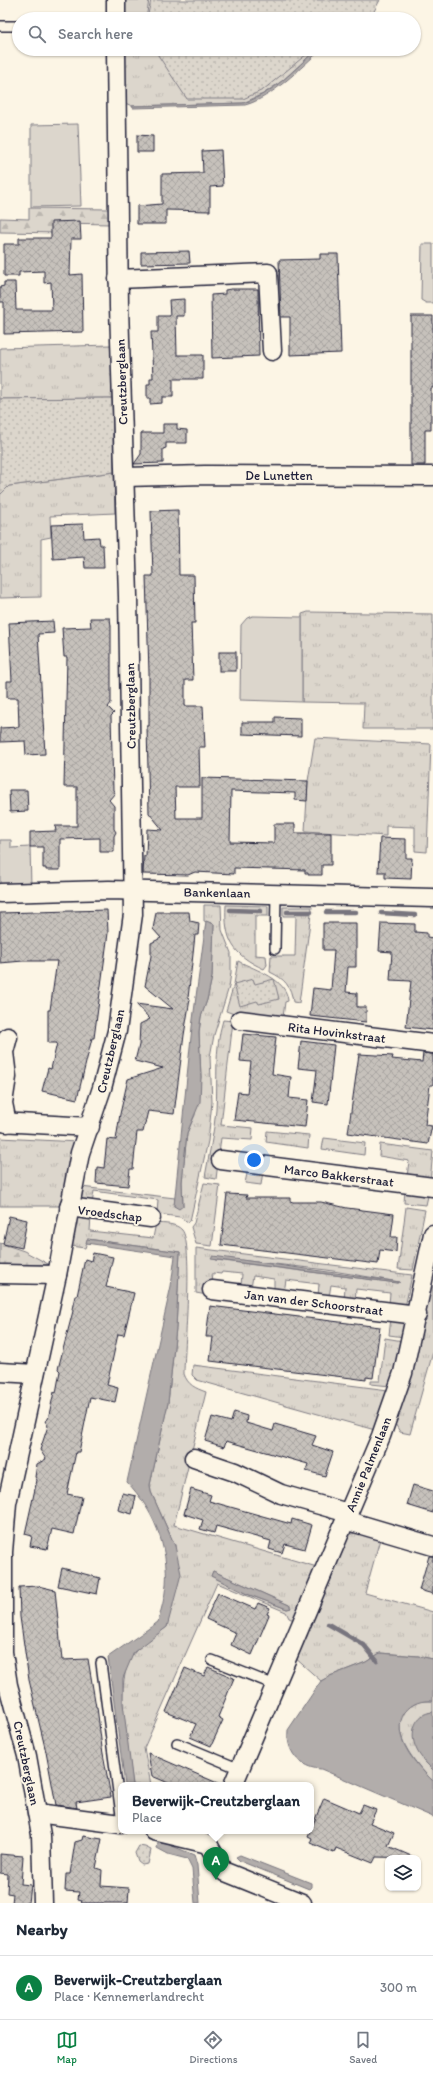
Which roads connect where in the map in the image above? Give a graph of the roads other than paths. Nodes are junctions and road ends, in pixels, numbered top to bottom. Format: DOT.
graph roads {
  1 [pos="116,0"];
  2 [pos="116,12"];
  3 [pos="0,26"];
  4 [pos="12,26"];
  5 [pos="116,56"];
  6 [pos="118,279"];
  7 [pos="272,351"];
  8 [pos="433,476"];
  9 [pos="125,477"];
  10 [pos="133,890"];
  11 [pos="0,892"];
  12 [pos="276,894"];
  13 [pos="433,898"];
  14 [pos="275,949"];
  15 [pos="240,1020"];
  16 [pos="8,1037"];
  17 [pos="433,1044"];
  18 [pos="4,1123"];
  19 [pos="90,1127"];
  20 [pos="221,1160"];
  21 [pos="433,1187"];
  22 [pos="69,1207"];
  23 [pos="151,1218"];
  24 [pos="433,1234"];
  25 [pos="0,1274"];
  26 [pos="57,1275"];
  27 [pos="212,1290"];
  28 [pos="417,1315"];
  29 [pos="0,1372"];
  30 [pos="35,1374"];
  31 [pos="194,1458"];
  32 [pos="347,1516"];
  33 [pos="433,1546"];
  34 [pos="1,1624"];
  35 [pos="212,1660"];
  36 [pos="102,1663"];
  37 [pos="275,1685"];
  38 [pos="178,1743"];
  39 [pos="236,1777"];
  40 [pos="118,1792"];
  41 [pos="37,1813"];
  42 [pos="118,1824"];
  43 [pos="178,1834"];
  44 [pos="211,1838"];
  45 [pos="43,1903"];
  46 [pos="302,1903"];
  1 -- 2 [label="street"];
  3 -- 4 [label="lane"];
  5 -- 6 [label="street, Creutzberglaan"];
  6 -- 7 [label="street"];
  6 -- 9 [label="street, Creutzberglaan"];
  8 -- 9 [label="street, De Lunetten"];
  9 -- 10 [label="street, Creutzberglaan"];
  10 -- 11 [label="street, Bankenlaan"];
  10 -- 12 [label="street, Bankenlaan"];
  10 -- 19 [label="street, Creutzberglaan"];
  12 -- 13 [label="street, Bankenlaan"];
  12 -- 14 [label="lane"];
  15 -- 17 [label="street, Rita Hovinkstraat"];
  16 -- 18 [label="street"];
  18 -- 19 [label="street"];
  19 -- 22 [label="street, Creutzberglaan"];
  20 -- 21 [label="street, Marco Bakkerstraat"];
  22 -- 23 [label="street, Vroedschap"];
  22 -- 26 [label="street, Creutzberglaan"];
  24 -- 28 [label="street, Annie Palmenlaan"];
  25 -- 26 [label="street"];
  26 -- 30 [label="street, Creutzberglaan"];
  27 -- 28 [label="street, Jan van der Schoorstraat"];
  28 -- 32 [label="street, Annie Palmenlaan"];
  29 -- 30 [label="street"];
  30 -- 34 [label="street, Creutzberglaan"];
  31 -- 32 [label="street"];
  32 -- 33 [label="street"];
  32 -- 37 [label="street, Annie Palmenlaan"];
  34 -- 41 [label="street, Creutzberglaan"];
  35 -- 37 [label="lane"];
  36 -- 40 [label="lane"];
  37 -- 39 [label="street, Annie Palmenlaan"];
  38 -- 39 [label="lane, Annie Palmenlaan"];
  41 -- 42 [label="street"];
  41 -- 45 [label="street, Creutzberglaan"];
  43 -- 44 [label="street"];
  44 -- 46 [label="street"];
}
